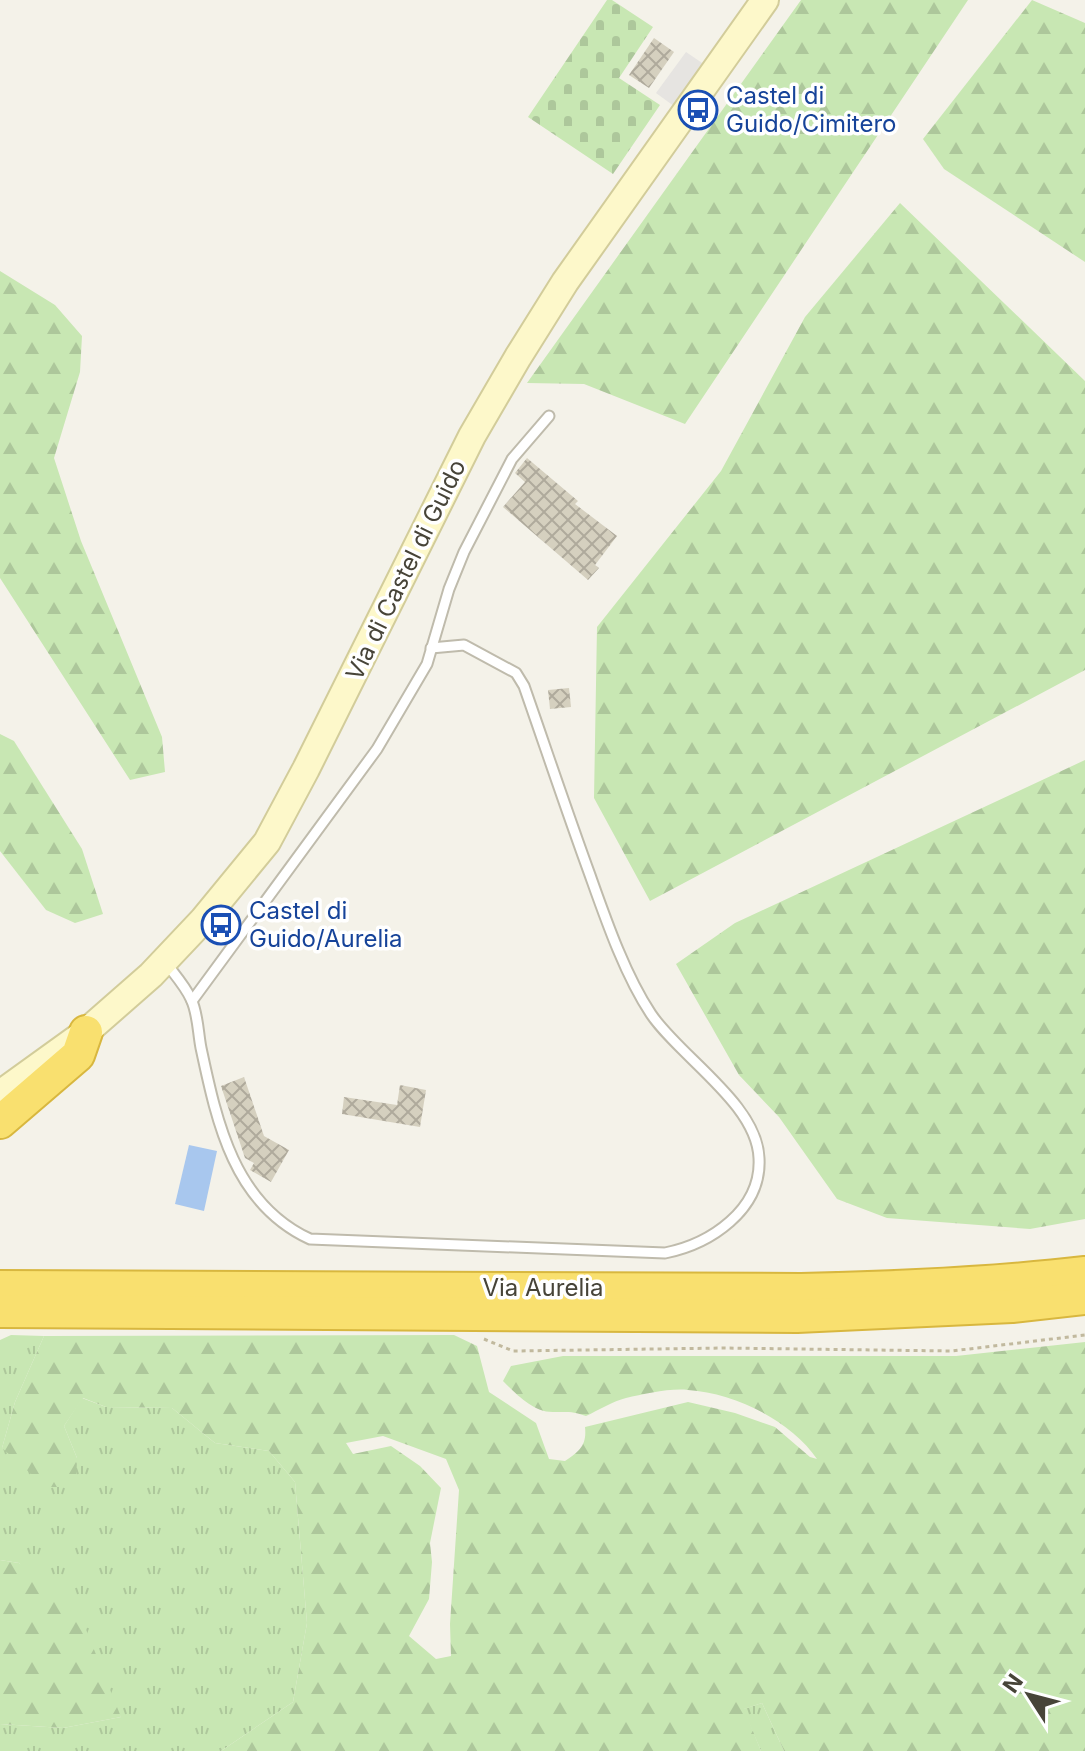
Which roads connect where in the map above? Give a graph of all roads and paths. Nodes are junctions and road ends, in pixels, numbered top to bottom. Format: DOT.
graph roads {
  1 [pos="765,0"];
  2 [pos="549,416"];
  3 [pos="431,648"];
  4 [pos="164,961"];
  5 [pos="192,1001"];
  6 [pos="86,1032"];
  7 [pos="0,1094"];
  8 [pos="0,1122"];
  9 [pos="0,1270"];
  10 [pos="1085,1273"];
  11 [pos="0,1287"];
  12 [pos="425,1287"];
  13 [pos="1085,1298"];
  14 [pos="0,1311"];
  1 -- 4 [label="street, Via di Castel di Guido"];
  2 -- 3 [label="lane"];
  3 -- 5 [label="lane"];
  3 -- 5 [label="lane"];
  4 -- 5 [label="lane"];
  4 -- 6 [label="street, Via di Castel di Guido"];
  6 -- 7 [label="street, Via di Castel di Guido"];
  6 -- 8 [label="highway"];
  9 -- 12 [label="highway"];
  10 -- 12 [label="highway, Via Aurelia"];
  11 -- 12 [label="highway, Via Aurelia"];
  13 -- 14 [label="highway, Via Aurelia"];
}
